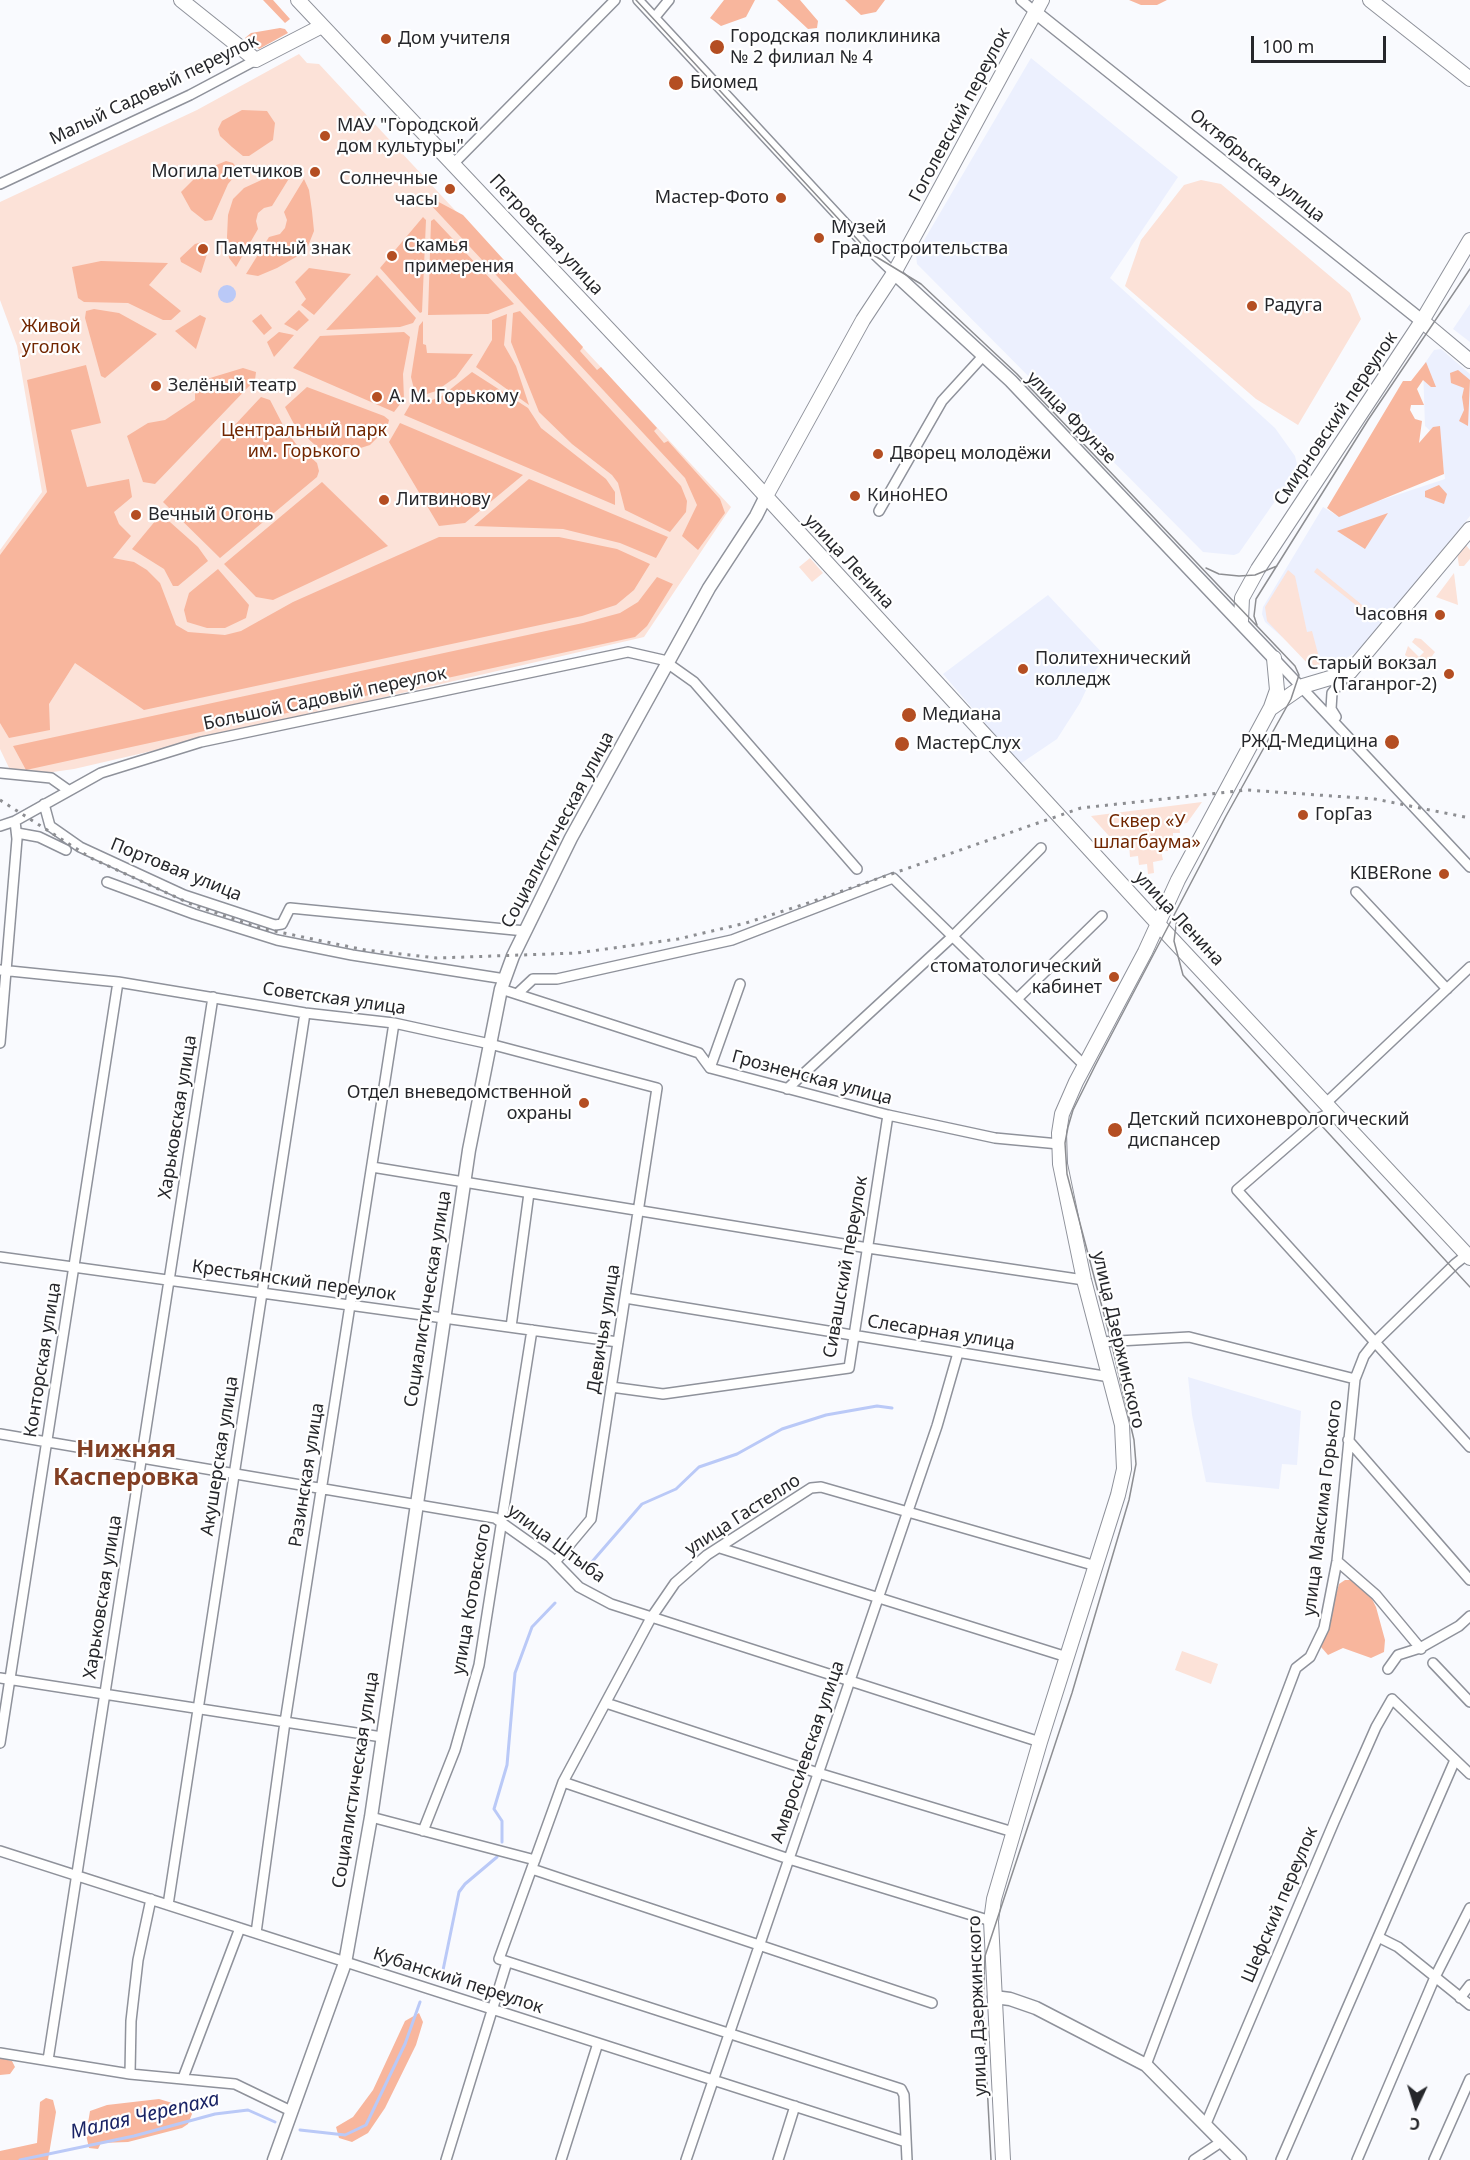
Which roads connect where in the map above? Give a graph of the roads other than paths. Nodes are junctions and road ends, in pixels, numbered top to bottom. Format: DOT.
graph roads {
  1 [pos="181,0"];
  2 [pos="298,0"];
  3 [pos="615,0"];
  4 [pos="638,0"];
  5 [pos="669,0"];
  6 [pos="1021,0"];
  7 [pos="1370,0"];
  8 [pos="1039,6"];
  9 [pos="655,17"];
  10 [pos="322,26"];
  11 [pos="256,60"];
  12 [pos="1470,79"];
  13 [pos="453,164"];
  14 [pos="0,184"];
  15 [pos="1470,240"];
  16 [pos="894,273"];
  17 [pos="1422,321"];
  18 [pos="984,355"];
  19 [pos="1470,361"];
  20 [pos="766,496"];
  21 [pos="879,511"];
  22 [pos="1469,531"];
  23 [pos="1241,621"];
  24 [pos="1274,658"];
  25 [pos="669,663"];
  26 [pos="1350,672"];
  27 [pos="1303,686"];
  28 [pos="1277,690"];
  29 [pos="1270,709"];
  30 [pos="1343,730"];
  31 [pos="0,772"];
  32 [pos="68,790"];
  33 [pos="44,804"];
  34 [pos="15,820"];
  35 [pos="0,826"];
  36 [pos="17,833"];
  37 [pos="1041,848"];
  38 [pos="66,850"];
  39 [pos="1470,867"];
  40 [pos="857,868"];
  41 [pos="107,882"];
  42 [pos="1356,892"];
  43 [pos="1102,916"];
  44 [pos="1157,923"];
  45 [pos="525,931"];
  46 [pos="953,936"];
  47 [pos="1470,967"];
  48 [pos="3,970"];
  49 [pos="118,982"];
  50 [pos="503,984"];
  51 [pos="740,984"];
  52 [pos="1447,989"];
  53 [pos="517,994"];
  54 [pos="213,997"];
  55 [pos="1017,999"];
  56 [pos="305,1013"];
  57 [pos="394,1023"];
  58 [pos="0,1043"];
  59 [pos="490,1044"];
  60 [pos="1084,1065"];
  61 [pos="710,1068"];
  62 [pos="657,1088"];
  63 [pos="787,1089"];
  64 [pos="1330,1107"];
  65 [pos="888,1115"];
  66 [pos="1059,1144"];
  67 [pos="372,1167"];
  68 [pos="465,1182"];
  69 [pos="530,1193"];
  70 [pos="638,1210"];
  71 [pos="868,1248"];
  72 [pos="1469,1255"];
  73 [pos="0,1257"];
  74 [pos="74,1267"];
  75 [pos="169,1280"];
  76 [pos="1084,1280"];
  77 [pos="262,1293"];
  78 [pos="625,1298"];
  79 [pos="350,1305"];
  80 [pos="444,1318"];
  81 [pos="511,1327"];
  82 [pos="532,1330"];
  83 [pos="854,1336"];
  84 [pos="618,1342"];
  85 [pos="1101,1342"];
  86 [pos="1375,1342"];
  87 [pos="958,1353"];
  88 [pos="1110,1377"];
  89 [pos="1355,1378"];
  90 [pos="611,1387"];
  91 [pos="0,1434"];
  92 [pos="1348,1440"];
  93 [pos="47,1442"];
  94 [pos="1470,1448"];
  95 [pos="141,1458"];
  96 [pos="234,1474"];
  97 [pos="322,1489"];
  98 [pos="415,1506"];
  99 [pos="907,1512"];
  100 [pos="502,1522"];
  101 [pos="720,1548"];
  102 [pos="1337,1561"];
  103 [pos="555,1562"];
  104 [pos="1096,1566"];
  105 [pos="1470,1580"];
  106 [pos="878,1598"];
  107 [pos="1470,1616"];
  108 [pos="651,1618"];
  109 [pos="1420,1649"];
  110 [pos="1066,1656"];
  111 [pos="1433,1662"];
  112 [pos="1388,1669"];
  113 [pos="5,1679"];
  114 [pos="849,1682"];
  115 [pos="104,1696"];
  116 [pos="1470,1702"];
  117 [pos="606,1703"];
  118 [pos="198,1709"];
  119 [pos="285,1722"];
  120 [pos="382,1737"];
  121 [pos="1040,1742"];
  122 [pos="0,1743"];
  123 [pos="1455,1760"];
  124 [pos="818,1773"];
  125 [pos="1470,1774"];
  126 [pos="563,1782"];
  127 [pos="370,1818"];
  128 [pos="423,1831"];
  129 [pos="1013,1832"];
  130 [pos="0,1851"];
  131 [pos="789,1859"];
  132 [pos="534,1864"];
  133 [pos="76,1876"];
  134 [pos="151,1899"];
  135 [pos="168,1905"];
  136 [pos="1470,1908"];
  137 [pos="991,1921"];
  138 [pos="240,1928"];
  139 [pos="256,1933"];
  140 [pos="1378,1937"];
  141 [pos="759,1945"];
  142 [pos="503,1960"];
  143 [pos="345,1963"];
  144 [pos="1435,1977"];
  145 [pos="1470,1985"];
  146 [pos="994,1997"];
  147 [pos="1460,1998"];
  148 [pos="932,2003"];
  149 [pos="1470,2006"];
  150 [pos="492,2009"];
  151 [pos="729,2034"];
  152 [pos="598,2043"];
  153 [pos="0,2053"];
  154 [pos="48,2060"];
  155 [pos="1146,2065"];
  156 [pos="130,2074"];
  157 [pos="183,2078"];
  158 [pos="1470,2079"];
  159 [pos="714,2080"];
  160 [pos="1467,2094"];
  161 [pos="795,2106"];
  162 [pos="291,2111"];
  163 [pos="1204,2126"];
  164 [pos="906,2142"];
  165 [pos="1221,2142"];
  166 [pos="276,2159"];
  167 [pos="447,2160"];
  168 [pos="561,2160"];
  169 [pos="686,2160"];
  170 [pos="778,2160"];
  171 [pos="907,2160"];
  172 [pos="1003,2160"];
  173 [pos="1194,2160"];
  174 [pos="1240,2160"];
  175 [pos="1281,2160"];
  176 [pos="1357,2160"];
  177 [pos="1434,2160"];
  1 -- 11 [label="main road"];
  2 -- 10 [label="main road, Петровская улица"];
  3 -- 13 [label="street"];
  4 -- 9 [label="street, улица Фрунзе"];
  5 -- 9 [label="street"];
  6 -- 8 [label="street, Октябрьская улица"];
  7 -- 12 [label="main road"];
  8 -- 16 [label="main road, Гоголевский переулок"];
  8 -- 17 [label="street, Октябрьская улица"];
  9 -- 16 [label="street, улица Фрунзе"];
  10 -- 11 [label="main road, Малый Садовый переулок"];
  10 -- 13 [label="main road, Петровская улица"];
  11 -- 14 [label="street, Малый Садовый переулок"];
  13 -- 20 [label="main road, Петровская улица"];
  15 -- 17 [label="main road, Смирновский переулок"];
  16 -- 18 [label="street, улица Фрунзе"];
  16 -- 20 [label="main road, Гоголевский переулок"];
  17 -- 19 [label="main road, Октябрьская улица"];
  17 -- 23 [label="main road, Смирновский переулок"];
  18 -- 21 [label="street"];
  18 -- 23 [label="street, улица Фрунзе"];
  20 -- 25 [label="street, Социалистическая улица"];
  20 -- 44 [label="main road, улица Ленина"];
  22 -- 26 [label="main road"];
  23 -- 24 [label="street, улица Фрунзе"];
  24 -- 27 [label="street, улица Фрунзе"];
  24 -- 28 [label="main road"];
  25 -- 32 [label="street, Большой Садовый переулок"];
  25 -- 40 [label="street"];
  25 -- 45 [label="street, Социалистическая улица"];
  26 -- 27 [label="main road, улица Дзержинского"];
  26 -- 30 [label="street"];
  27 -- 28 [label="street"];
  27 -- 29 [label="main road, улица Дзержинского"];
  27 -- 30 [label="street, улица Фрунзе"];
  28 -- 29 [label="main road"];
  29 -- 44 [label="main road, улица Дзержинского"];
  30 -- 39 [label="street, улица Фрунзе"];
  31 -- 32 [label="street"];
  32 -- 33 [label="street, Большой Садовый переулок"];
  33 -- 34 [label="street, Большой Садовый переулок"];
  33 -- 45 [label="street, Портовая улица"];
  34 -- 35 [label="street, Большой Садовый переулок"];
  34 -- 36 [label="street"];
  36 -- 38 [label="street"];
  36 -- 48 [label="street"];
  37 -- 46 [label="street"];
  41 -- 50 [label="street, Портовая улица"];
  42 -- 52 [label="street"];
  43 -- 55 [label="street"];
  44 -- 60 [label="main road, улица Дзержинского"];
  44 -- 64 [label="main road, улица Ленина"];
  45 -- 50 [label="street, Социалистическая улица"];
  46 -- 53 [label="street"];
  46 -- 55 [label="street"];
  46 -- 63 [label="street"];
  47 -- 52 [label="street"];
  48 -- 49 [label="street, Советская улица"];
  48 -- 58 [label="street"];
  49 -- 54 [label="street, Советская улица"];
  49 -- 74 [label="street, Конторская улица"];
  50 -- 53 [label="street, Грозненская улица"];
  50 -- 59 [label="street, Социалистическая улица"];
  51 -- 61 [label="street"];
  52 -- 64 [label="street"];
  53 -- 61 [label="street, Грозненская улица"];
  54 -- 56 [label="street, Советская улица"];
  54 -- 75 [label="street, Харьковская улица"];
  55 -- 60 [label="street"];
  56 -- 57 [label="street, Советская улица"];
  56 -- 77 [label="street, Акушерская улица"];
  57 -- 59 [label="street, Советская улица"];
  57 -- 67 [label="street, Разинская улица"];
  59 -- 62 [label="street, Советская улица"];
  59 -- 68 [label="street, Социалистическая улица"];
  60 -- 66 [label="main road, улица Дзержинского"];
  61 -- 63 [label="street, Грозненская улица"];
  62 -- 70 [label="street, Девичья улица"];
  63 -- 65 [label="street, Грозненская улица"];
  64 -- 72 [label="main road, улица Ленина"];
  64 -- 86 [label="street"];
  65 -- 66 [label="street, Грозненская улица"];
  65 -- 71 [label="street, Сивашский переулок"];
  66 -- 76 [label="main road, улица Дзержинского"];
  67 -- 68 [label="street"];
  67 -- 79 [label="street, Разинская улица"];
  68 -- 69 [label="street"];
  68 -- 80 [label="street, Социалистическая улица"];
  69 -- 70 [label="street"];
  69 -- 81 [label="street"];
  70 -- 71 [label="street"];
  70 -- 78 [label="street, Девичья улица"];
  71 -- 76 [label="street"];
  71 -- 83 [label="street, Сивашский переулок"];
  72 -- 86 [label="street, улица Максима Горького"];
  73 -- 74 [label="street, Крестьянский переулок"];
  74 -- 75 [label="street, Крестьянский переулок"];
  74 -- 93 [label="street, Конторская улица"];
  75 -- 77 [label="street, Крестьянский переулок"];
  75 -- 95 [label="street, Харьковская улица"];
  76 -- 85 [label="main road, улица Дзержинского"];
  77 -- 79 [label="street, Крестьянский переулок"];
  77 -- 96 [label="street, Акушерская улица"];
  78 -- 83 [label="street, Слесарная улица"];
  78 -- 84 [label="street, Девичья улица"];
  79 -- 80 [label="street, Крестьянский переулок"];
  79 -- 97 [label="street, Разинская улица"];
  80 -- 81 [label="street, Крестьянский переулок"];
  80 -- 98 [label="street, Социалистическая улица"];
  81 -- 82 [label="street, Крестьянский переулок"];
  82 -- 84 [label="street, Крестьянский переулок"];
  82 -- 100 [label="street, улица Котовского"];
  83 -- 87 [label="street, Слесарная улица"];
  83 -- 90 [label="street, Сивашский переулок"];
  84 -- 90 [label="street, Девичья улица"];
  85 -- 88 [label="main road, улица Дзержинского"];
  85 -- 89 [label="street"];
  86 -- 89 [label="street, улица Максима Горького"];
  86 -- 94 [label="street"];
  87 -- 88 [label="street, Слесарная улица"];
  87 -- 99 [label="street, Амвросиевская улица"];
  88 -- 104 [label="main road, улица Дзержинского"];
  89 -- 92 [label="street, улица Максима Горького"];
  90 -- 103 [label="street, Девичья улица"];
  91 -- 93 [label="street, улица Штыба"];
  92 -- 102 [label="street, улица Максима Горького"];
  92 -- 105 [label="street"];
  93 -- 95 [label="street, улица Штыба"];
  93 -- 113 [label="street, Конторская улица"];
  95 -- 96 [label="street, улица Штыба"];
  95 -- 115 [label="street, Харьковская улица"];
  96 -- 97 [label="street, улица Штыба"];
  96 -- 118 [label="street, Акушерская улица"];
  97 -- 98 [label="street, улица Штыба"];
  97 -- 119 [label="street, Разинская улица"];
  98 -- 100 [label="street, улица Штыба"];
  98 -- 120 [label="street, Социалистическая улица"];
  99 -- 101 [label="street, улица Гастелло"];
  99 -- 104 [label="street, улица Гастелло"];
  99 -- 106 [label="street, Амвросиевская улица"];
  100 -- 103 [label="street, улица Штыба"];
  100 -- 128 [label="street, улица Котовского"];
  101 -- 106 [label="street"];
  101 -- 108 [label="street, улица Гастелло"];
  102 -- 109 [label="street"];
  102 -- 155 [label="street, улица Максима Горького"];
  103 -- 108 [label="street, улица Штыба"];
  104 -- 110 [label="main road, улица Дзержинского"];
  106 -- 110 [label="street"];
  106 -- 114 [label="street, Амвросиевская улица"];
  107 -- 109 [label="street"];
  108 -- 114 [label="street, улица Штыба"];
  108 -- 117 [label="street, улица Гастелло"];
  109 -- 112 [label="street"];
  110 -- 121 [label="main road, улица Дзержинского"];
  111 -- 116 [label="street"];
  113 -- 115 [label="street"];
  113 -- 122 [label="street, Конторская улица"];
  114 -- 121 [label="street, улица Штыба"];
  114 -- 124 [label="street, Амвросиевская улица"];
  115 -- 118 [label="street"];
  115 -- 133 [label="street, Харьковская улица"];
  117 -- 124 [label="street"];
  117 -- 126 [label="street, улица Гастелло"];
  118 -- 119 [label="street"];
  118 -- 135 [label="street, Акушерская улица"];
  119 -- 120 [label="street"];
  119 -- 139 [label="street, Разинская улица"];
  120 -- 127 [label="street, Социалистическая улица"];
  121 -- 129 [label="main road, улица Дзержинского"];
  123 -- 125 [label="street"];
  123 -- 140 [label="street"];
  123 -- 163 [label="street, Шефский переулок"];
  124 -- 129 [label="street"];
  124 -- 131 [label="street, Амвросиевская улица"];
  126 -- 131 [label="street"];
  126 -- 132 [label="street, улица Гастелло"];
  127 -- 128 [label="street"];
  127 -- 143 [label="street, Социалистическая улица"];
  128 -- 132 [label="street"];
  129 -- 137 [label="main road, улица Дзержинского"];
  130 -- 133 [label="street, Кубанский переулок"];
  131 -- 137 [label="street"];
  131 -- 141 [label="street, Амвросиевская улица"];
  132 -- 141 [label="street"];
  132 -- 142 [label="street, улица Гастелло"];
  133 -- 134 [label="street, Кубанский переулок"];
  133 -- 154 [label="street, Харьковская улица"];
  134 -- 135 [label="street, Кубанский переулок"];
  134 -- 156 [label="street"];
  135 -- 138 [label="street, Кубанский переулок"];
  136 -- 144 [label="street"];
  137 -- 146 [label="main road, улица Дзержинского"];
  138 -- 139 [label="street, Кубанский переулок"];
  138 -- 157 [label="street"];
  139 -- 143 [label="street, Кубанский переулок"];
  140 -- 144 [label="street"];
  140 -- 175 [label="street"];
  141 -- 148 [label="street"];
  141 -- 151 [label="street, Амвросиевская улица"];
  142 -- 150 [label="street, улица Гастелло"];
  142 -- 151 [label="street"];
  143 -- 150 [label="street, Кубанский переулок"];
  143 -- 162 [label="street, Социалистическая улица"];
  144 -- 147 [label="street"];
  144 -- 176 [label="street"];
  145 -- 147 [label="street"];
  146 -- 155 [label="street"];
  146 -- 172 [label="main road, улица Дзержинского"];
  147 -- 149 [label="street"];
  150 -- 152 [label="street, Кубанский переулок"];
  150 -- 167 [label="street, улица Гастелло"];
  151 -- 159 [label="street, Амвросиевская улица"];
  151 -- 164 [label="street"];
  152 -- 159 [label="street, Кубанский переулок"];
  152 -- 168 [label="street"];
  153 -- 154 [label="street"];
  154 -- 156 [label="street"];
  155 -- 163 [label="street"];
  156 -- 157 [label="street"];
  157 -- 162 [label="street"];
  158 -- 160 [label="street"];
  159 -- 161 [label="street, Кубанский переулок"];
  159 -- 169 [label="street, Амвросиевская улица"];
  160 -- 177 [label="street"];
  161 -- 164 [label="street, Кубанский переулок"];
  161 -- 170 [label="street"];
  162 -- 166 [label="street, Социалистическая улица"];
  163 -- 165 [label="street"];
  164 -- 171 [label="street"];
  165 -- 173 [label="street"];
  165 -- 174 [label="street"];
}
